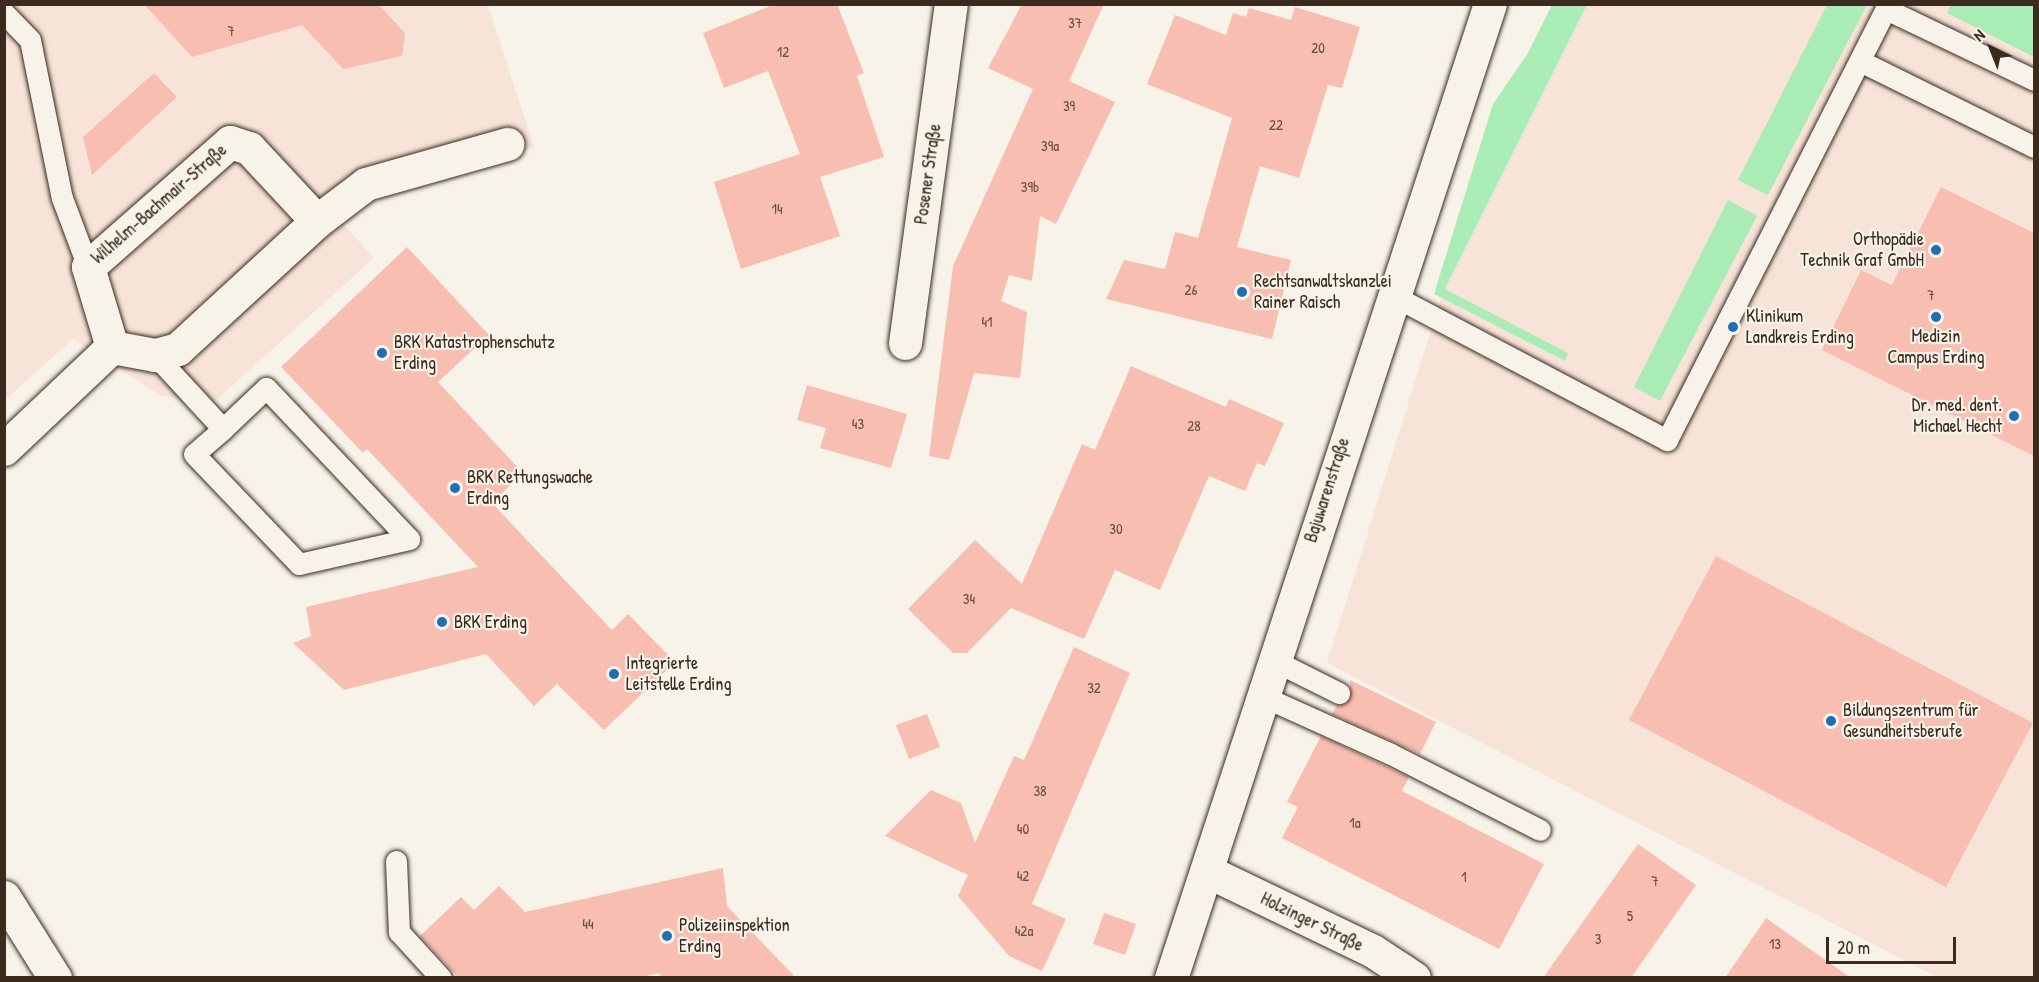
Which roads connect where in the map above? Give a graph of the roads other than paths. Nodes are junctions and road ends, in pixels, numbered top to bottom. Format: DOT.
graph roads {
  1 [pos="951,4"];
  2 [pos="1490,4"];
  3 [pos="1887,7"];
  4 [pos="4,14"];
  5 [pos="1860,61"];
  6 [pos="2034,81"];
  7 [pos="507,144"];
  8 [pos="2034,147"];
  9 [pos="317,222"];
  10 [pos="88,267"];
  11 [pos="1392,295"];
  12 [pos="905,343"];
  13 [pos="112,347"];
  14 [pos="154,355"];
  15 [pos="223,429"];
  16 [pos="4,449"];
  17 [pos="1273,660"];
  18 [pos="1339,693"];
  19 [pos="1262,696"];
  20 [pos="1540,830"];
  21 [pos="396,861"];
  22 [pos="1207,871"];
  23 [pos="4,897"];
  24 [pos="55,978"];
  25 [pos="441,978"];
  26 [pos="1171,978"];
  27 [pos="1414,978"];
  1 -- 12 [label="street, Posener Straße"];
  2 -- 11 [label="street, Bajuwarenstraße"];
  3 -- 5 [label="lane"];
  3 -- 6 [label="lane"];
  4 -- 10 [label="lane"];
  5 -- 8 [label="lane"];
  5 -- 11 [label="lane"];
  7 -- 9 [label="street"];
  9 -- 10 [label="street, Wilhelm-Bachmair-Straße"];
  9 -- 14 [label="street"];
  10 -- 13 [label="street, Wilhelm-Bachmair-Straße"];
  11 -- 17 [label="street, Bajuwarenstraße"];
  13 -- 14 [label="street"];
  13 -- 16 [label="street"];
  14 -- 15 [label="lane"];
  15 -- 15 [label="lane"];
  17 -- 18 [label="lane"];
  17 -- 19 [label="street, Bajuwarenstraße"];
  19 -- 20 [label="lane"];
  19 -- 22 [label="street, Bajuwarenstraße"];
  21 -- 25 [label="lane"];
  22 -- 26 [label="street, Bajuwarenstraße"];
  22 -- 27 [label="street, Holzinger Straße"];
  23 -- 24 [label="street"];
}
